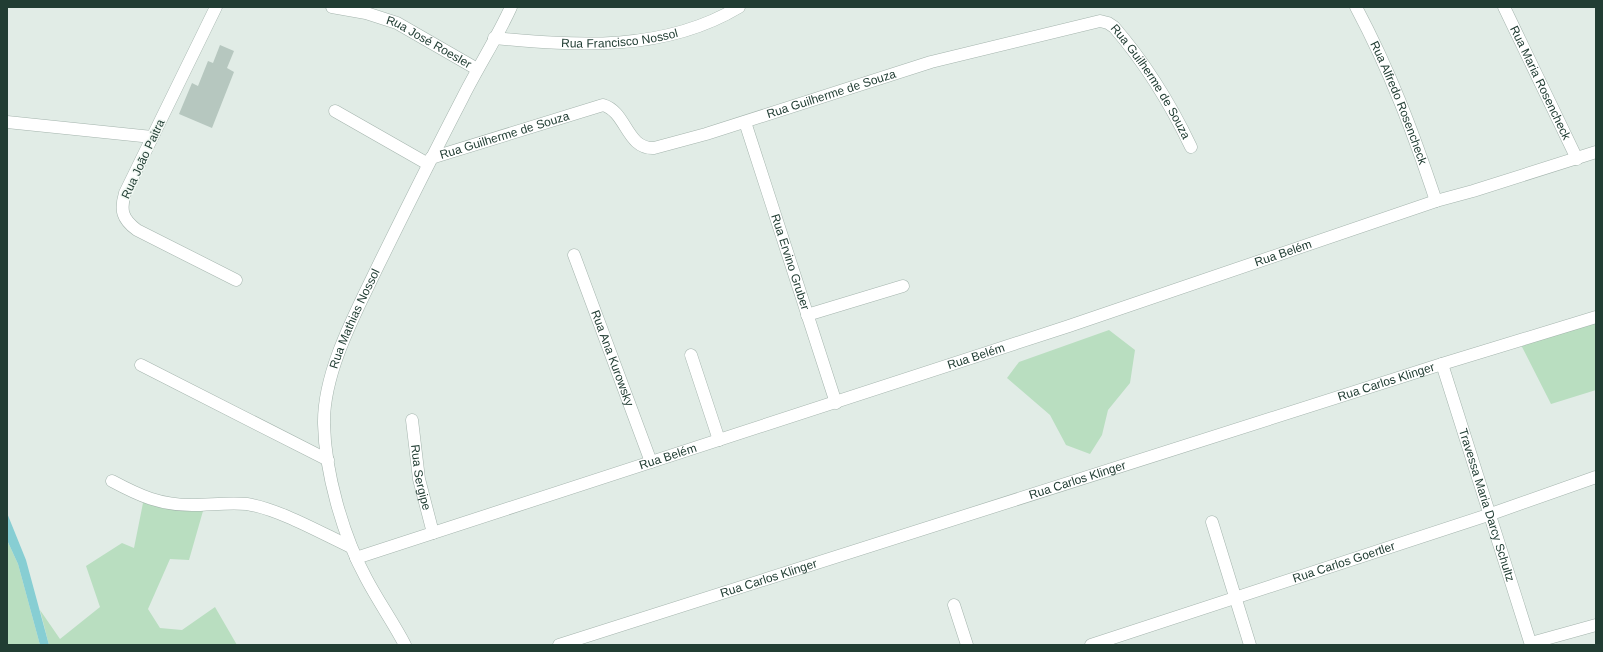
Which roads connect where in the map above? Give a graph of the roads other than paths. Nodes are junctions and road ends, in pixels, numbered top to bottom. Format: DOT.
graph roads {
  1 [pos="216,7"];
  2 [pos="332,7"];
  3 [pos="511,7"];
  4 [pos="739,7"];
  5 [pos="1356,7"];
  6 [pos="1504,7"];
  7 [pos="494,38"];
  8 [pos="477,69"];
  9 [pos="335,111"];
  10 [pos="7,122"];
  11 [pos="745,122"];
  12 [pos="152,138"];
  13 [pos="1192,147"];
  14 [pos="1596,152"];
  15 [pos="1577,159"];
  16 [pos="430,161"];
  17 [pos="1436,200"];
  18 [pos="574,254"];
  19 [pos="236,280"];
  20 [pos="903,286"];
  21 [pos="807,315"];
  22 [pos="1596,317"];
  23 [pos="691,355"];
  24 [pos="1442,364"];
  25 [pos="141,365"];
  26 [pos="836,403"];
  27 [pos="412,420"];
  28 [pos="719,440"];
  29 [pos="328,460"];
  30 [pos="651,462"];
  31 [pos="1596,477"];
  32 [pos="112,481"];
  33 [pos="1490,514"];
  34 [pos="1212,522"];
  35 [pos="433,533"];
  36 [pos="351,547"];
  37 [pos="356,558"];
  38 [pos="1236,599"];
  39 [pos="954,605"];
  40 [pos="1596,625"];
  41 [pos="1531,644"];
  42 [pos="405,645"];
  43 [pos="559,645"];
  44 [pos="967,645"];
  45 [pos="1091,645"];
  46 [pos="1250,645"];
  1 -- 12 [label="street, Rua João Paitra"];
  2 -- 8 [label="street, Rua José Roesler"];
  3 -- 7 [label="street, Rua Mathias Nossol"];
  4 -- 7 [label="street, Rua Francisco Nossol"];
  5 -- 17 [label="street, Rua Alfredo Rosencheck"];
  6 -- 15 [label="street, Rua Maria Rosencheck"];
  7 -- 8 [label="street, Rua Mathias Nossol"];
  8 -- 16 [label="street, Rua Mathias Nossol"];
  9 -- 16 [label="street"];
  10 -- 12 [label="street"];
  11 -- 13 [label="street, Rua Guilherme de Souza"];
  11 -- 16 [label="street, Rua Guilherme de Souza"];
  11 -- 21 [label="street, Rua Ervino Gruber"];
  12 -- 19 [label="street, Rua João Paitra"];
  14 -- 15 [label="street, Rua Belém"];
  15 -- 17 [label="street, Rua Belém"];
  16 -- 29 [label="street, Rua Mathias Nossol"];
  17 -- 26 [label="street, Rua Belém"];
  18 -- 30 [label="street, Rua Ana Kurowsky"];
  20 -- 21 [label="street"];
  21 -- 26 [label="street, Rua Ervino Gruber"];
  22 -- 24 [label="street, Rua Carlos Klinger"];
  23 -- 28 [label="street"];
  24 -- 33 [label="street, Travessa Maria Darcy Schultz"];
  24 -- 43 [label="street, Rua Carlos Klinger"];
  25 -- 29 [label="street"];
  26 -- 28 [label="street, Rua Belém"];
  27 -- 35 [label="street, Rua Sergipe"];
  28 -- 30 [label="street, Rua Belém"];
  29 -- 36 [label="street, Rua Mathias Nossol"];
  30 -- 35 [label="street, Rua Belém"];
  31 -- 33 [label="street, Rua Carlos Goertler"];
  32 -- 36 [label="street"];
  33 -- 38 [label="street, Rua Carlos Goertler"];
  33 -- 41 [label="street, Travessa Maria Darcy Schultz"];
  34 -- 38 [label="street"];
  35 -- 37 [label="street, Rua Belém"];
  36 -- 37 [label="street, Rua Mathias Nossol"];
  37 -- 42 [label="street, Rua Mathias Nossol"];
  38 -- 45 [label="street, Rua Carlos Goertler"];
  38 -- 46 [label="street"];
  39 -- 44 [label="street"];
  40 -- 41 [label="street"];
}
